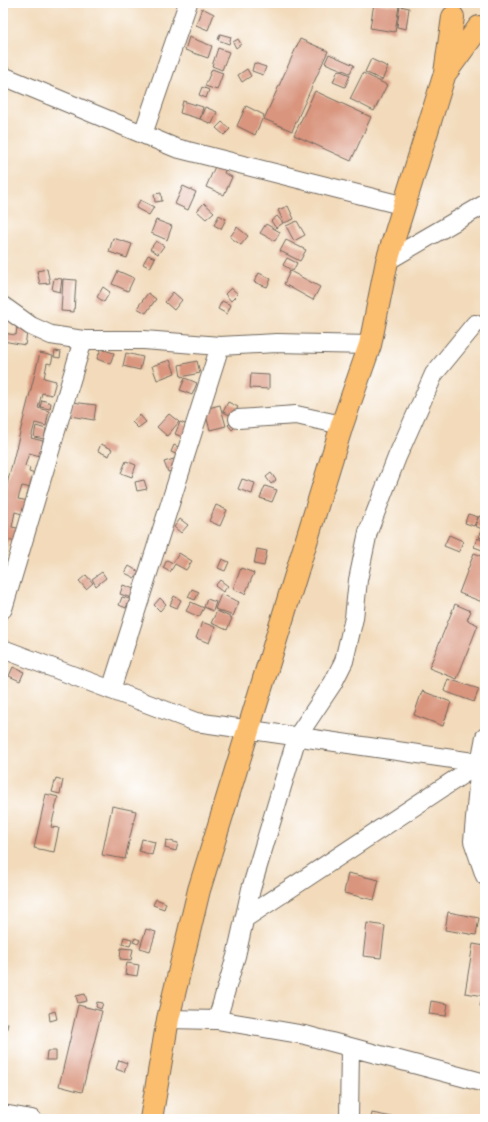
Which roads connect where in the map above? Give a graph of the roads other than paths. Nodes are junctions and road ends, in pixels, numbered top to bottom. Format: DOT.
graph roads {
  1 [pos="188,3"];
  2 [pos="451,10"];
  3 [pos="482,26"];
  4 [pos="445,73"];
  5 [pos="3,76"];
  6 [pos="143,134"];
  7 [pos="485,204"];
  8 [pos="405,206"];
  9 [pos="387,261"];
  10 [pos="3,306"];
  11 [pos="475,324"];
  12 [pos="83,340"];
  13 [pos="370,345"];
  14 [pos="220,346"];
  15 [pos="238,419"];
  16 [pos="342,424"];
  17 [pos="3,609"];
  18 [pos="3,649"];
  19 [pos="111,690"];
  20 [pos="248,730"];
  21 [pos="297,737"];
  22 [pos="485,737"];
  23 [pos="483,762"];
  24 [pos="485,876"];
  25 [pos="244,919"];
  26 [pos="168,1019"];
  27 [pos="217,1020"];
  28 [pos="350,1047"];
  29 [pos="485,1083"];
  30 [pos="3,1114"];
  31 [pos="32,1119"];
  32 [pos="151,1119"];
  33 [pos="349,1119"];
  1 -- 6 [label="street"];
  2 -- 3 [label="highway"];
  2 -- 4 [label="highway"];
  3 -- 4 [label="highway"];
  4 -- 8 [label="highway"];
  5 -- 6 [label="street"];
  6 -- 8 [label="street"];
  7 -- 9 [label="street"];
  8 -- 9 [label="highway"];
  9 -- 13 [label="highway"];
  10 -- 12 [label="street"];
  11 -- 21 [label="street"];
  12 -- 14 [label="street"];
  12 -- 17 [label="street"];
  13 -- 14 [label="street"];
  13 -- 16 [label="highway"];
  14 -- 19 [label="street"];
  15 -- 16 [label="street"];
  16 -- 20 [label="highway"];
  18 -- 19 [label="street"];
  19 -- 20 [label="street"];
  20 -- 21 [label="street"];
  20 -- 26 [label="highway"];
  21 -- 23 [label="street"];
  21 -- 25 [label="street"];
  22 -- 23 [label="street"];
  23 -- 24 [label="street"];
  23 -- 25 [label="street"];
  25 -- 27 [label="street"];
  26 -- 27 [label="street"];
  26 -- 32 [label="highway"];
  27 -- 28 [label="street"];
  28 -- 29 [label="street"];
  28 -- 33 [label="street"];
  30 -- 31 [label="street"];
}
